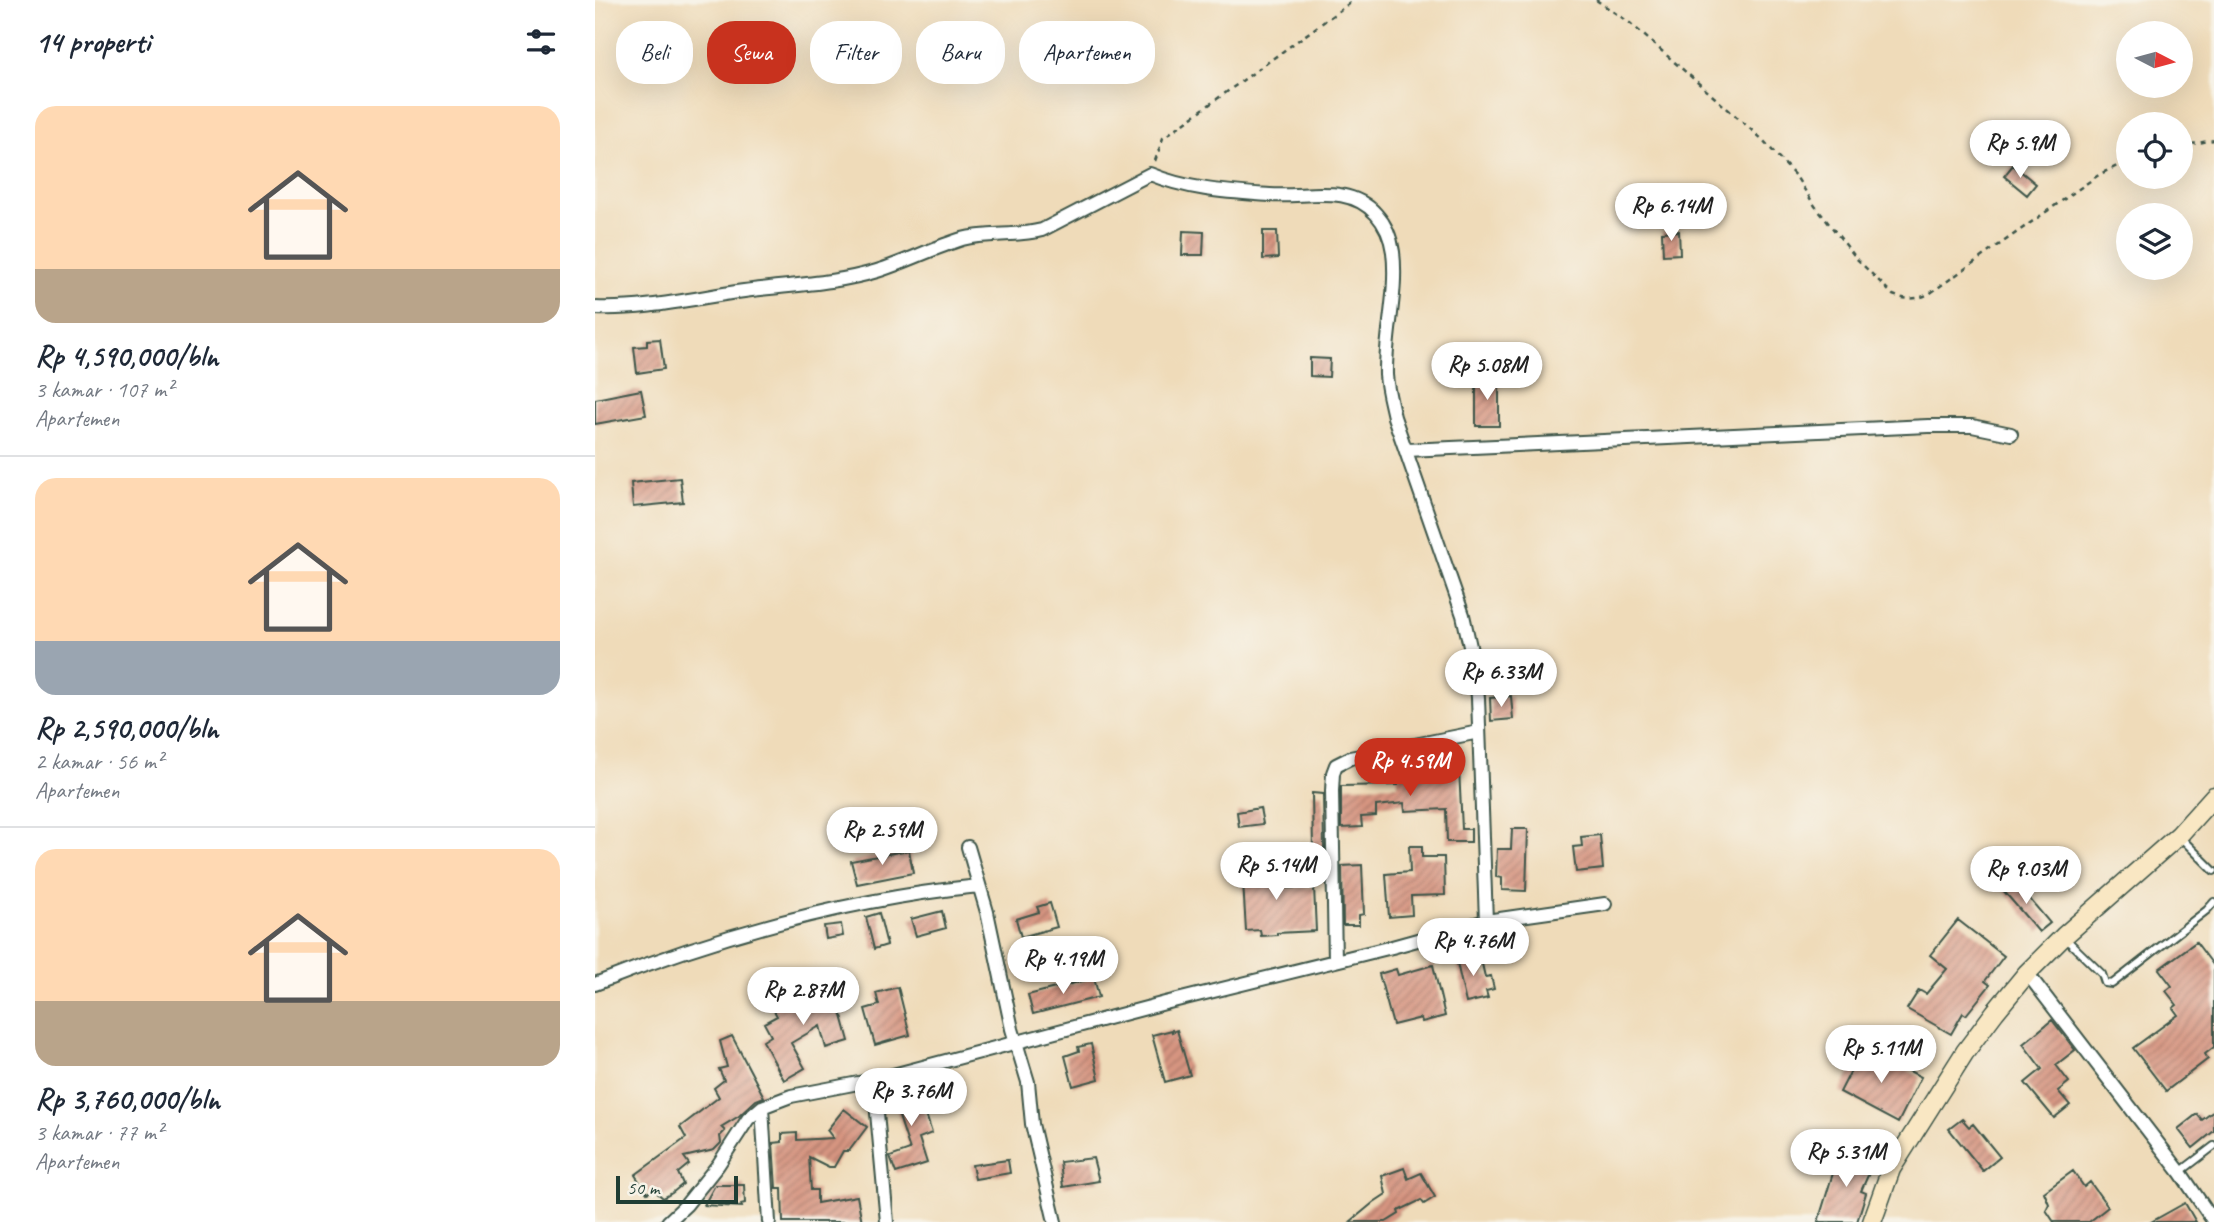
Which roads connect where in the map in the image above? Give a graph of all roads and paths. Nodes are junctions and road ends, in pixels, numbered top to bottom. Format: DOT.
graph roads {
  1 [pos="1354,0"];
  2 [pos="1596,0"];
  3 [pos="2214,140"];
  4 [pos="2193,144"];
  5 [pos="2116,167"];
  6 [pos="1150,174"];
  7 [pos="595,308"];
  8 [pos="2011,435"];
  9 [pos="1407,450"];
  10 [pos="1479,732"];
  11 [pos="2214,796"];
  12 [pos="2179,835"];
  13 [pos="968,847"];
  14 [pos="2214,870"];
  15 [pos="979,886"];
  16 [pos="2214,902"];
  17 [pos="1605,904"];
  18 [pos="1486,921"];
  19 [pos="2064,936"];
  20 [pos="1335,961"];
  21 [pos="2027,973"];
  22 [pos="595,984"];
  23 [pos="1017,1041"];
  24 [pos="874,1080"];
  25 [pos="762,1107"];
  26 [pos="2214,1146"];
  27 [pos="2180,1172"];
  28 [pos="668,1222"];
  29 [pos="769,1222"];
  30 [pos="887,1222"];
  31 [pos="1055,1222"];
  32 [pos="1872,1222"];
  33 [pos="2214,1222"];
  1 -- 6 [label="path"];
  2 -- 5 [label="path"];
  3 -- 4 [label="path"];
  6 -- 7 [label="street"];
  6 -- 9 [label="street"];
  8 -- 9 [label="street"];
  9 -- 10 [label="street"];
  10 -- 18 [label="street"];
  10 -- 20 [label="street"];
  11 -- 12 [label="main road"];
  12 -- 14 [label="lane"];
  12 -- 19 [label="main road"];
  13 -- 15 [label="street"];
  15 -- 22 [label="street"];
  15 -- 23 [label="street"];
  16 -- 19 [label="lane"];
  17 -- 18 [label="street"];
  18 -- 20 [label="street"];
  19 -- 21 [label="main road"];
  20 -- 23 [label="street"];
  21 -- 27 [label="street"];
  21 -- 32 [label="main road"];
  23 -- 24 [label="street"];
  23 -- 31 [label="street"];
  24 -- 25 [label="street"];
  24 -- 30 [label="street"];
  25 -- 28 [label="street"];
  25 -- 29 [label="street"];
  26 -- 27 [label="lane"];
  27 -- 33 [label="street"];
}
